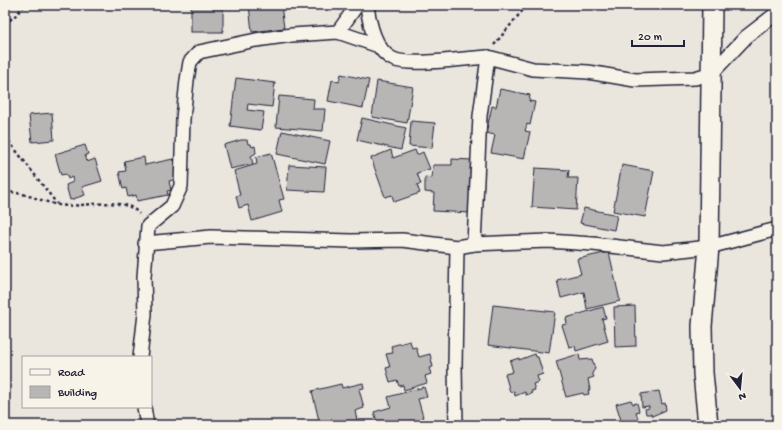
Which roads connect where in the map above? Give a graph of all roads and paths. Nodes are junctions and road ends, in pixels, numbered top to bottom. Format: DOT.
graph roads {
  1 [pos="25,5"];
  2 [pos="357,5"];
  3 [pos="367,5"];
  4 [pos="527,5"];
  5 [pos="712,5"];
  6 [pos="777,13"];
  7 [pos="5,24"];
  8 [pos="338,32"];
  9 [pos="378,46"];
  10 [pos="488,57"];
  11 [pos="712,73"];
  12 [pos="5,136"];
  13 [pos="5,192"];
  14 [pos="58,205"];
  15 [pos="148,226"];
  16 [pos="777,228"];
  17 [pos="145,243"];
  18 [pos="474,244"];
  19 [pos="457,247"];
  20 [pos="709,247"];
  21 [pos="140,356"];
  22 [pos="144,408"];
  23 [pos="147,425"];
  24 [pos="456,425"];
  25 [pos="708,425"];
  1 -- 7 [label="path"];
  2 -- 8 [label="street"];
  3 -- 9 [label="street"];
  4 -- 10 [label="path"];
  5 -- 11 [label="main road"];
  6 -- 11 [label="street"];
  8 -- 9 [label="street"];
  8 -- 15 [label="street"];
  9 -- 10 [label="street"];
  10 -- 11 [label="street"];
  10 -- 18 [label="street"];
  11 -- 20 [label="main road"];
  12 -- 14 [label="path"];
  13 -- 14 [label="path"];
  14 -- 15 [label="path"];
  15 -- 17 [label="street"];
  16 -- 20 [label="street"];
  17 -- 19 [label="street"];
  17 -- 21 [label="street"];
  18 -- 19 [label="street"];
  18 -- 20 [label="street"];
  19 -- 24 [label="street"];
  20 -- 25 [label="main road"];
  22 -- 23 [label="street"];
}
